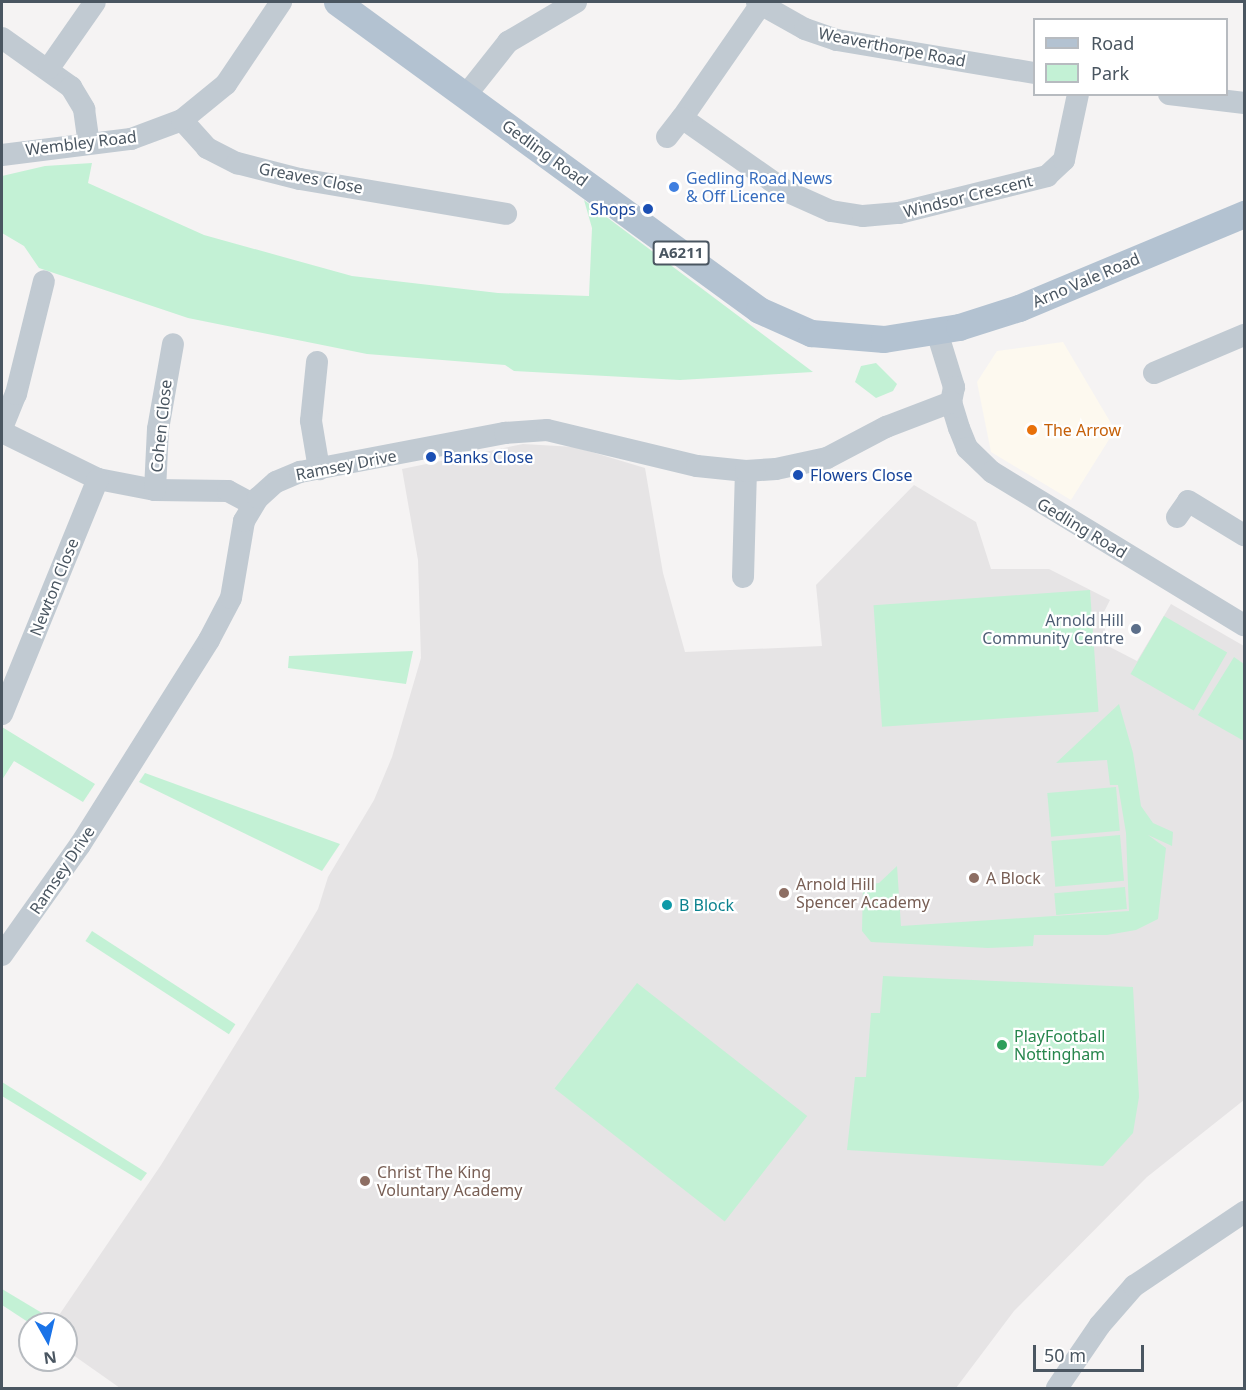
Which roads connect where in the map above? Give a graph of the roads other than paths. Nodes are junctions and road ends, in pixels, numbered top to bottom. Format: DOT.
graph roads {
  1 [pos="95,2"];
  2 [pos="281,2"];
  3 [pos="337,2"];
  4 [pos="576,2"];
  5 [pos="759,3"];
  6 [pos="550,7"];
  7 [pos="2,38"];
  8 [pos="49,68"];
  9 [pos="1033,73"];
  10 [pos="466,95"];
  11 [pos="1078,96"];
  12 [pos="1186,96"];
  13 [pos="1245,103"];
  14 [pos="682,118"];
  15 [pos="182,120"];
  16 [pos="667,137"];
  17 [pos="89,143"];
  18 [pos="2,155"];
  19 [pos="506,214"];
  20 [pos="1245,214"];
  21 [pos="35,290"];
  22 [pos="930,333"];
  23 [pos="1245,335"];
  24 [pos="164,355"];
  25 [pos="1154,373"];
  26 [pos="309,375"];
  27 [pos="951,402"];
  28 [pos="2,428"];
  29 [pos="2,432"];
  30 [pos="319,469"];
  31 [pos="746,471"];
  32 [pos="98,479"];
  33 [pos="155,490"];
  34 [pos="252,504"];
  35 [pos="1178,517"];
  36 [pos="1245,535"];
  37 [pos="738,564"];
  38 [pos="1243,622"];
  39 [pos="4,701"];
  40 [pos="2,955"];
  41 [pos="1245,1212"];
  42 [pos="1052,1386"];
  1 -- 8 [label="street"];
  2 -- 15 [label="street, Wembley Road"];
  3 -- 10 [label="main road, Gedling Road / A6211"];
  4 -- 6 [label="street"];
  5 -- 9 [label="street, Weaverthorpe Road"];
  5 -- 14 [label="street"];
  6 -- 10 [label="street"];
  7 -- 8 [label="street"];
  8 -- 17 [label="street"];
  10 -- 22 [label="main road, Gedling Road / A6211"];
  11 -- 14 [label="street, Windsor Crescent"];
  12 -- 13 [label="street"];
  14 -- 16 [label="street"];
  15 -- 17 [label="street, Wembley Road"];
  15 -- 19 [label="street, Greaves Close"];
  17 -- 18 [label="street, Wembley Road"];
  20 -- 22 [label="main road, Arno Vale Road / A6211"];
  21 -- 28 [label="street"];
  22 -- 27 [label="street, Gedling Road"];
  23 -- 25 [label="street"];
  24 -- 33 [label="street, Cohen Close"];
  26 -- 30 [label="street"];
  27 -- 31 [label="street, Ramsey Drive"];
  27 -- 38 [label="street, Gedling Road"];
  29 -- 32 [label="street"];
  30 -- 31 [label="street, Ramsey Drive"];
  30 -- 34 [label="street, Ramsey Drive"];
  31 -- 37 [label="street"];
  32 -- 33 [label="street"];
  32 -- 39 [label="street, Newton Close"];
  33 -- 34 [label="street"];
  34 -- 40 [label="street, Ramsey Drive"];
  35 -- 36 [label="street"];
  41 -- 42 [label="street"];
}
